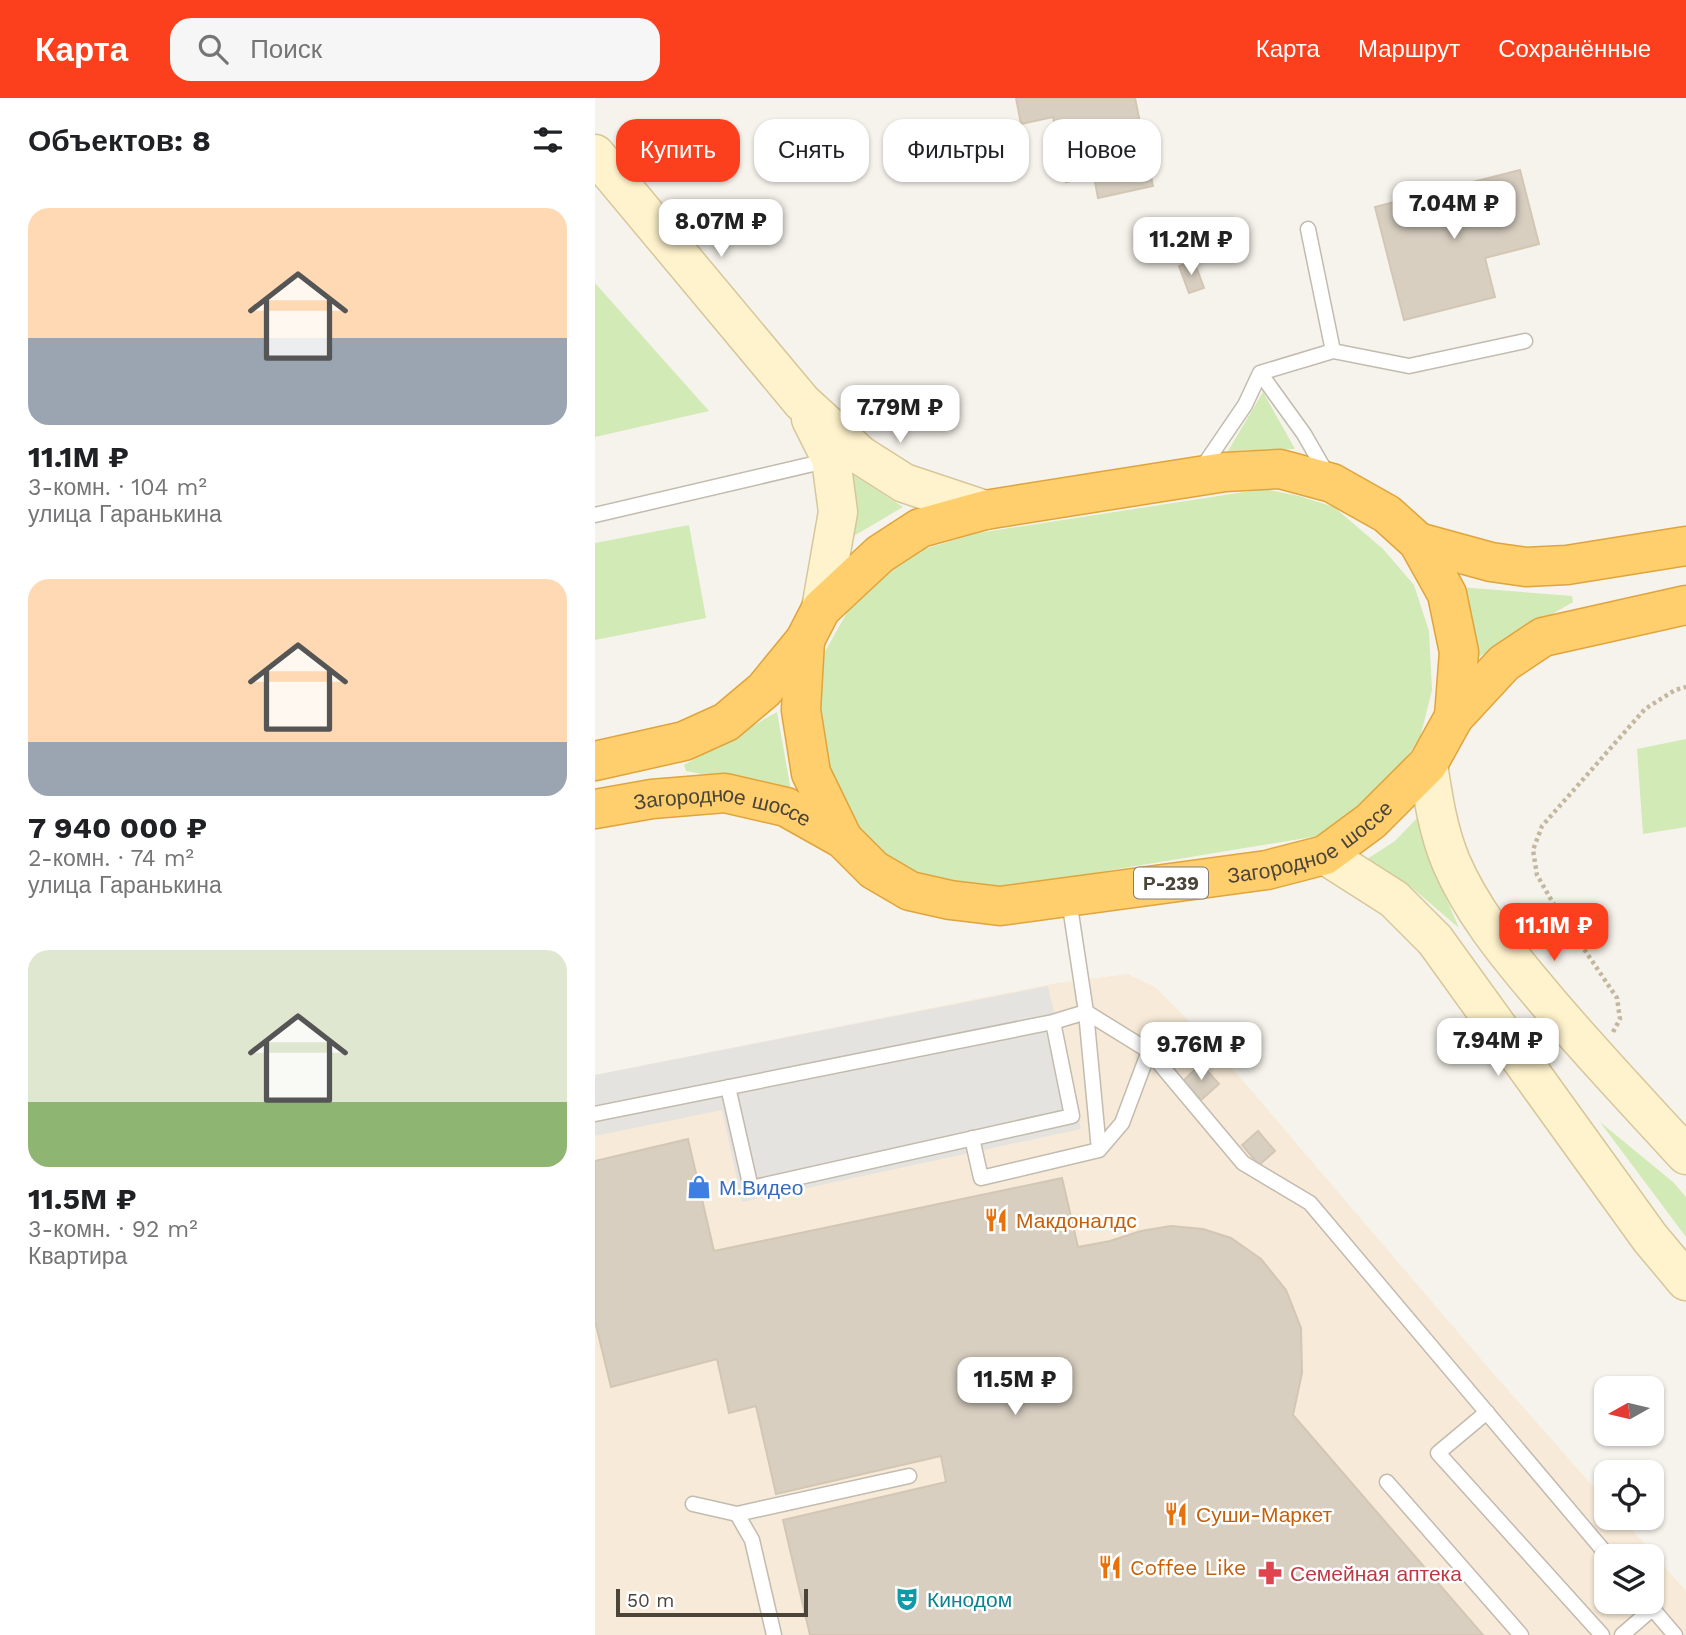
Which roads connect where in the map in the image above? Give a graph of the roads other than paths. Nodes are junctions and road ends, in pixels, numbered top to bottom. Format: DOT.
graph roads {
  1 [pos="595,153"];
  2 [pos="1308,229"];
  3 [pos="1525,341"];
  4 [pos="1333,351"];
  5 [pos="1260,373"];
  6 [pos="801,402"];
  7 [pos="831,459"];
  8 [pos="1197,476"];
  9 [pos="1332,483"];
  10 [pos="985,510"];
  11 [pos="595,514"];
  12 [pos="1418,542"];
  13 [pos="1686,546"];
  14 [pos="1686,605"];
  15 [pos="813,624"];
  16 [pos="1454,717"];
  17 [pos="595,761"];
  18 [pos="1428,764"];
  19 [pos="595,809"];
  20 [pos="843,839"];
  21 [pos="1325,855"];
  22 [pos="1068,898"];
  23 [pos="1086,1012"];
  24 [pos="1053,1022"];
  25 [pos="1149,1051"];
  26 [pos="729,1087"];
  27 [pos="595,1114"];
  28 [pos="972,1138"];
  29 [pos="1099,1150"];
  30 [pos="1686,1155"];
  31 [pos="1686,1281"];
  32 [pos="1487,1412"];
  33 [pos="909,1476"];
  34 [pos="1387,1482"];
  35 [pos="693,1504"];
  36 [pos="737,1514"];
  37 [pos="1598,1544"];
  38 [pos="1641,1614"];
  39 [pos="1657,1614"];
  40 [pos="774,1635"];
  41 [pos="1521,1635"];
  42 [pos="1602,1635"];
  43 [pos="1622,1635"];
  44 [pos="1675,1635"];
  1 -- 6 [label="main road"];
  2 -- 4 [label="lane"];
  3 -- 4 [label="lane"];
  4 -- 5 [label="lane"];
  5 -- 8 [label="lane"];
  5 -- 9 [label="lane"];
  6 -- 7 [label="main road"];
  6 -- 10 [label="main road"];
  7 -- 11 [label="lane"];
  7 -- 15 [label="main road"];
  8 -- 9 [label="highway, Загородное шоссе / Р-239"];
  8 -- 10 [label="highway, Загородное шоссе / Р-239"];
  9 -- 12 [label="highway, Загородное шоссе / Р-239"];
  10 -- 15 [label="highway, Загородное шоссе / Р-239"];
  12 -- 13 [label="highway, Загородное шоссе / Р-239"];
  12 -- 16 [label="highway, Загородное шоссе / Р-239"];
  14 -- 16 [label="highway, Загородное шоссе / Р-239"];
  15 -- 17 [label="highway, Загородное шоссе / Р-239"];
  15 -- 20 [label="highway, Загородное шоссе / Р-239"];
  16 -- 18 [label="highway, Загородное шоссе / Р-239"];
  18 -- 21 [label="highway, Загородное шоссе / Р-239"];
  18 -- 30 [label="main road"];
  19 -- 20 [label="highway, Загородное шоссе / Р-239"];
  20 -- 22 [label="highway, Загородное шоссе / Р-239"];
  21 -- 22 [label="highway, Загородное шоссе / Р-239"];
  21 -- 31 [label="main road"];
  22 -- 23 [label="lane"];
  23 -- 24 [label="lane"];
  23 -- 25 [label="lane"];
  23 -- 29 [label="lane"];
  24 -- 26 [label="lane"];
  24 -- 28 [label="lane"];
  25 -- 29 [label="lane"];
  25 -- 32 [label="lane"];
  26 -- 27 [label="lane"];
  26 -- 28 [label="lane"];
  28 -- 29 [label="lane"];
  32 -- 37 [label="lane"];
  32 -- 42 [label="lane"];
  33 -- 36 [label="lane"];
  34 -- 41 [label="lane"];
  35 -- 36 [label="lane"];
  36 -- 40 [label="lane"];
  38 -- 43 [label="lane"];
  39 -- 44 [label="lane"];
}
